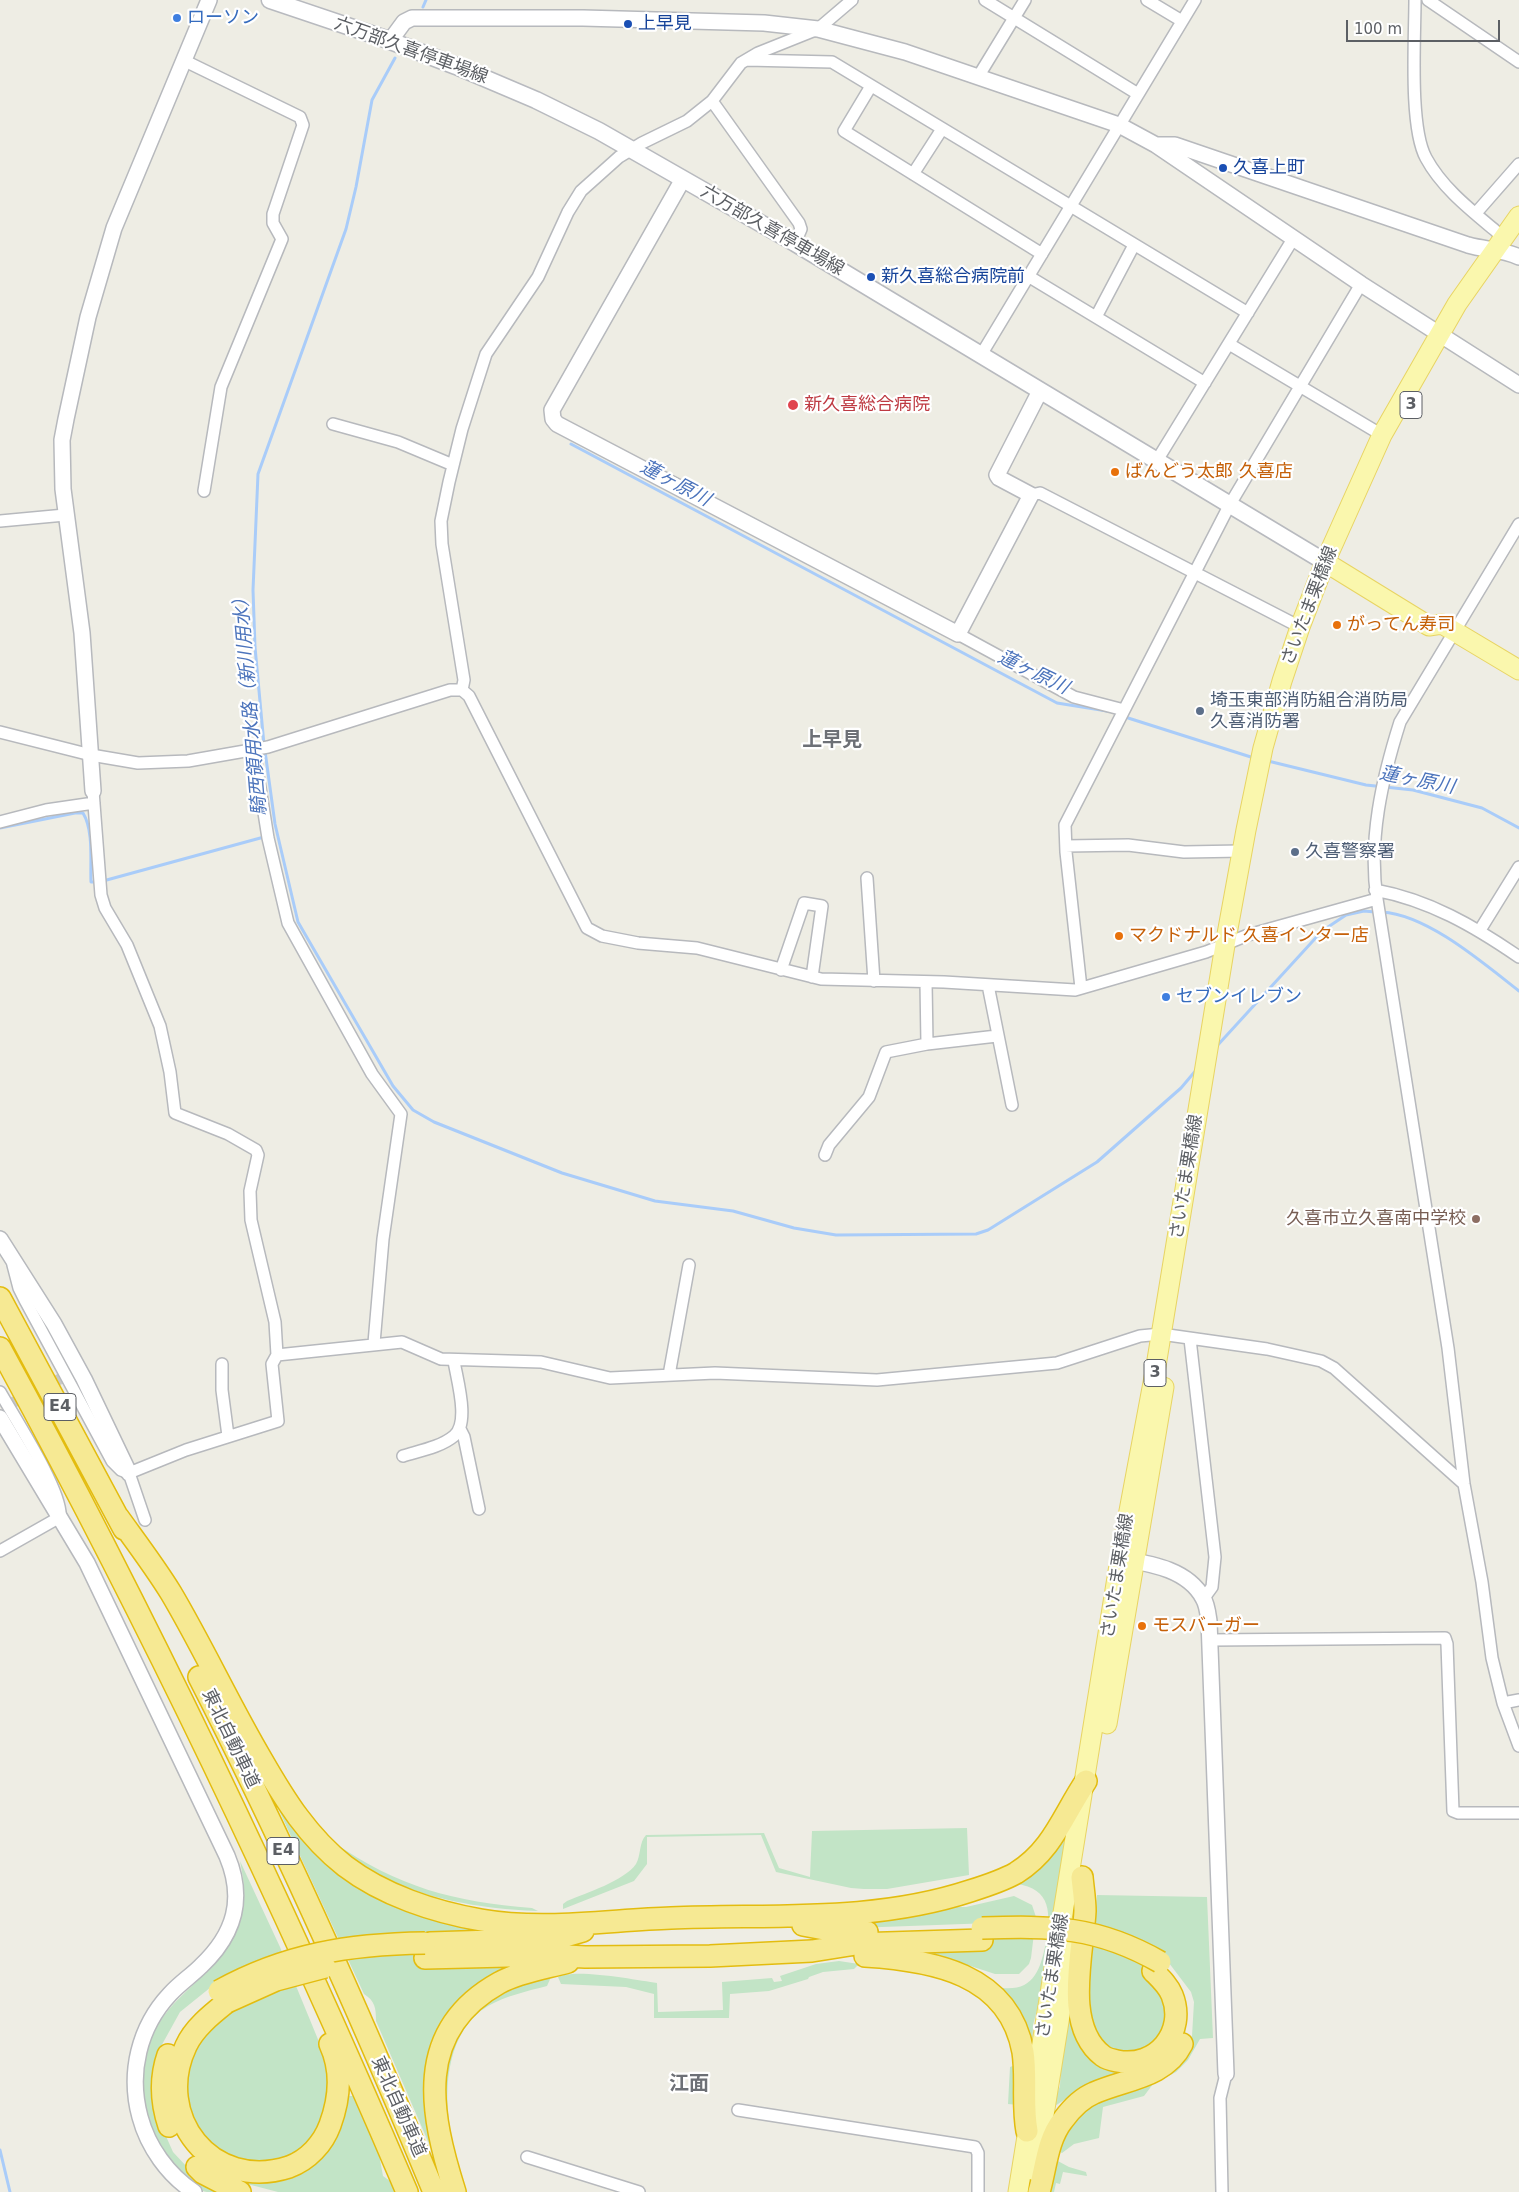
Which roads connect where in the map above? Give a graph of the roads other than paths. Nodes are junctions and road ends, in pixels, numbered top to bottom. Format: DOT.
graph roads {
  1 [pos="208,0"];
  2 [pos="270,0"];
  3 [pos="852,0"];
  4 [pos="985,0"];
  5 [pos="1025,0"];
  6 [pos="1147,0"];
  7 [pos="1195,0"];
  8 [pos="1415,0"];
  9 [pos="1428,0"];
  10 [pos="1014,17"];
  11 [pos="1182,21"];
  12 [pos="818,29"];
  13 [pos="390,41"];
  14 [pos="184,60"];
  15 [pos="747,60"];
  16 [pos="1519,62"];
  17 [pos="978,77"];
  18 [pos="871,86"];
  19 [pos="1138,94"];
  20 [pos="712,101"];
  21 [pos="1119,125"];
  22 [pos="942,129"];
  23 [pos="1156,145"];
  24 [pos="633,150"];
  25 [pos="1519,164"];
  26 [pos="914,174"];
  27 [pos="683,179"];
  28 [pos="1070,207"];
  29 [pos="1476,213"];
  30 [pos="1519,216"];
  31 [pos="1519,233"];
  32 [pos="1293,239"];
  33 [pos="795,243"];
  34 [pos="1134,245"];
  35 [pos="1505,250"];
  36 [pos="1042,254"];
  37 [pos="1028,276"];
  38 [pos="1361,284"];
  39 [pos="1248,312"];
  40 [pos="1096,317"];
  41 [pos="1444,336"];
  42 [pos="1229,344"];
  43 [pos="981,356"];
  44 [pos="1205,383"];
  45 [pos="1519,385"];
  46 [pos="1300,386"];
  47 [pos="1040,391"];
  48 [pos="333,424"];
  49 [pos="1382,435"];
  50 [pos="1156,462"];
  51 [pos="453,465"];
  52 [pos="204,492"];
  53 [pos="1031,495"];
  54 [pos="1229,506"];
  55 [pos="65,515"];
  56 [pos="0,521"];
  57 [pos="1519,524"];
  58 [pos="1330,566"];
  59 [pos="1194,572"];
  60 [pos="1300,627"];
  61 [pos="1454,631"];
  62 [pos="958,634"];
  63 [pos="1519,670"];
  64 [pos="462,690"];
  65 [pos="1124,710"];
  66 [pos="0,732"];
  67 [pos="261,749"];
  68 [pos="91,755"];
  69 [pos="94,797"];
  70 [pos="0,822"];
  71 [pos="1066,846"];
  72 [pos="1242,851"];
  73 [pos="1519,867"];
  74 [pos="868,878"];
  75 [pos="1376,894"];
  76 [pos="1480,930"];
  77 [pos="1231,942"];
  78 [pos="1519,957"];
  79 [pos="781,970"];
  80 [pos="812,977"];
  81 [pos="874,981"];
  82 [pos="926,982"];
  83 [pos="988,985"];
  84 [pos="1081,988"];
  85 [pos="996,1036"];
  86 [pos="927,1044"];
  87 [pos="1012,1105"];
  88 [pos="825,1155"];
  89 [pos="0,1239"];
  90 [pos="689,1264"];
  91 [pos="0,1298"];
  92 [pos="1174,1337"];
  93 [pos="374,1343"];
  94 [pos="0,1348"];
  95 [pos="277,1355"];
  96 [pos="454,1361"];
  97 [pos="222,1364"];
  98 [pos="669,1375"];
  99 [pos="0,1392"];
  100 [pos="0,1418"];
  101 [pos="460,1429"];
  102 [pos="228,1436"];
  103 [pos="403,1456"];
  104 [pos="129,1472"];
  105 [pos="1464,1484"];
  106 [pos="479,1509"];
  107 [pos="60,1517"];
  108 [pos="118,1517"];
  109 [pos="145,1520"];
  110 [pos="0,1551"];
  111 [pos="1128,1560"];
  112 [pos="1204,1598"];
  113 [pos="1211,1640"];
  114 [pos="1519,1700"];
  115 [pos="1504,1703"];
  116 [pos="1519,1746"];
  117 [pos="221,1778"];
  118 [pos="1086,1781"];
  119 [pos="1519,1813"];
  120 [pos="1082,1877"];
  121 [pos="764,1918"];
  122 [pos="616,1922"];
  123 [pos="982,1934"];
  124 [pos="425,1950"];
  125 [pos="812,1951"];
  126 [pos="585,1957"];
  127 [pos="1156,1966"];
  128 [pos="223,1996"];
  129 [pos="1226,2074"];
  130 [pos="738,2110"];
  131 [pos="1027,2131"];
  132 [pos="527,2157"];
  133 [pos="194,2192"];
  134 [pos="240,2192"];
  135 [pos="407,2192"];
  136 [pos="434,2192"];
  137 [pos="455,2192"];
  138 [pos="639,2192"];
  139 [pos="978,2192"];
  140 [pos="1018,2192"];
  141 [pos="1031,2192"];
  142 [pos="1039,2192"];
  143 [pos="1222,2192"];
  1 -- 14 [label="street"];
  2 -- 13 [label="main road, 六万部久喜停車場線"];
  3 -- 12 [label="street"];
  4 -- 10 [label="street"];
  5 -- 10 [label="street"];
  6 -- 11 [label="street"];
  7 -- 11 [label="street"];
  8 -- 29 [label="street"];
  9 -- 16 [label="street"];
  10 -- 17 [label="street"];
  10 -- 19 [label="street"];
  11 -- 19 [label="street"];
  12 -- 13 [label="street"];
  12 -- 15 [label="street"];
  12 -- 17 [label="street"];
  13 -- 24 [label="main road, 六万部久喜停車場線"];
  14 -- 52 [label="street"];
  14 -- 55 [label="street"];
  15 -- 18 [label="street"];
  15 -- 20 [label="street"];
  17 -- 21 [label="street"];
  18 -- 22 [label="street"];
  18 -- 26 [label="street"];
  19 -- 21 [label="street"];
  20 -- 24 [label="street"];
  20 -- 33 [label="street"];
  21 -- 23 [label="street"];
  21 -- 28 [label="street"];
  22 -- 26 [label="street"];
  22 -- 28 [label="street"];
  23 -- 32 [label="street"];
  23 -- 35 [label="street"];
  24 -- 27 [label="main road, 六万部久喜停車場線"];
  24 -- 51 [label="street"];
  25 -- 29 [label="street"];
  26 -- 36 [label="street"];
  27 -- 33 [label="main road, 六万部久喜停車場線"];
  27 -- 62 [label="street"];
  28 -- 34 [label="street"];
  28 -- 36 [label="street"];
  29 -- 35 [label="street"];
  30 -- 35 [label="main road, さいたま栗橋線 / 3"];
  31 -- 35 [label="main road, さいたま栗橋線 / 3"];
  32 -- 38 [label="street"];
  32 -- 39 [label="street"];
  33 -- 43 [label="main road, 六万部久喜停車場線"];
  34 -- 39 [label="street"];
  34 -- 40 [label="street"];
  35 -- 41 [label="main road, さいたま栗橋線 / 3"];
  36 -- 37 [label="street"];
  37 -- 40 [label="street"];
  37 -- 43 [label="street"];
  38 -- 41 [label="street"];
  38 -- 46 [label="street"];
  39 -- 42 [label="street"];
  40 -- 44 [label="street"];
  41 -- 45 [label="street"];
  41 -- 49 [label="main road, さいたま栗橋線 / 3"];
  41 -- 58 [label="main road, さいたま栗橋線 / 3"];
  42 -- 44 [label="street"];
  42 -- 46 [label="street"];
  43 -- 47 [label="main road, 六万部久喜停車場線"];
  44 -- 50 [label="street"];
  46 -- 49 [label="street"];
  46 -- 54 [label="street"];
  47 -- 50 [label="main road, 六万部久喜停車場線"];
  47 -- 53 [label="street"];
  48 -- 51 [label="street"];
  49 -- 58 [label="main road, さいたま栗橋線 / 3"];
  50 -- 54 [label="main road, 六万部久喜停車場線"];
  51 -- 64 [label="street"];
  53 -- 59 [label="street"];
  53 -- 62 [label="street"];
  54 -- 58 [label="main road, 六万部久喜停車場線"];
  54 -- 59 [label="street"];
  55 -- 56 [label="street"];
  55 -- 68 [label="street"];
  57 -- 61 [label="street"];
  58 -- 60 [label="main road, さいたま栗橋線 / 3"];
  58 -- 61 [label="main road"];
  58 -- 77 [label="main road, さいたま栗橋線 / 3"];
  59 -- 60 [label="street"];
  59 -- 65 [label="street"];
  60 -- 72 [label="main road, さいたま栗橋線 / 3"];
  61 -- 63 [label="main road"];
  61 -- 75 [label="street"];
  62 -- 65 [label="street"];
  64 -- 67 [label="street"];
  64 -- 79 [label="street"];
  65 -- 71 [label="street"];
  66 -- 68 [label="street"];
  67 -- 68 [label="street"];
  67 -- 93 [label="street"];
  68 -- 69 [label="street"];
  69 -- 70 [label="street"];
  69 -- 95 [label="street"];
  71 -- 72 [label="street"];
  71 -- 84 [label="street"];
  72 -- 77 [label="main road, さいたま栗橋線 / 3"];
  73 -- 76 [label="street"];
  74 -- 81 [label="street"];
  75 -- 76 [label="street"];
  75 -- 77 [label="street"];
  75 -- 105 [label="street"];
  76 -- 78 [label="street"];
  77 -- 84 [label="street"];
  77 -- 92 [label="main road, さいたま栗橋線 / 3"];
  79 -- 80 [label="street"];
  79 -- 80 [label="street"];
  80 -- 81 [label="street"];
  81 -- 82 [label="street"];
  82 -- 83 [label="street"];
  82 -- 86 [label="street"];
  83 -- 84 [label="street"];
  83 -- 85 [label="street"];
  85 -- 86 [label="street"];
  85 -- 87 [label="street"];
  86 -- 88 [label="street"];
  89 -- 104 [label="street"];
  90 -- 98 [label="street"];
  91 -- 108 [label="highway, 東北自動車道 / E4"];
  92 -- 98 [label="street"];
  92 -- 105 [label="street"];
  92 -- 111 [label="main road, さいたま栗橋線 / 3"];
  92 -- 112 [label="street"];
  93 -- 95 [label="street"];
  93 -- 96 [label="street"];
  94 -- 117 [label="highway, 東北自動車道 / E4"];
  95 -- 102 [label="street"];
  96 -- 98 [label="street"];
  96 -- 101 [label="street"];
  97 -- 102 [label="street"];
  99 -- 107 [label="street"];
  100 -- 107 [label="street"];
  101 -- 103 [label="street"];
  101 -- 106 [label="street"];
  102 -- 104 [label="street"];
  104 -- 109 [label="street"];
  105 -- 115 [label="street"];
  107 -- 110 [label="street"];
  107 -- 133 [label="street"];
  108 -- 122 [label="highway"];
  108 -- 136 [label="highway, 東北自動車道 / E4"];
  111 -- 112 [label="street"];
  111 -- 118 [label="main road, さいたま栗橋線 / 3"];
  111 -- 120 [label="main road, さいたま栗橋線 / 3"];
  112 -- 113 [label="street"];
  113 -- 119 [label="street"];
  113 -- 129 [label="street"];
  114 -- 115 [label="street"];
  115 -- 116 [label="street"];
  117 -- 128 [label="highway"];
  117 -- 135 [label="highway, 東北自動車道 / E4"];
  118 -- 121 [label="highway"];
  118 -- 131 [label="main road, さいたま栗橋線 / 3"];
  120 -- 127 [label="highway"];
  120 -- 141 [label="main road, さいたま栗橋線 / 3"];
  121 -- 122 [label="highway"];
  121 -- 123 [label="highway"];
  122 -- 124 [label="highway"];
  123 -- 125 [label="highway"];
  123 -- 127 [label="highway"];
  124 -- 126 [label="highway"];
  124 -- 128 [label="highway, bridge"];
  125 -- 126 [label="highway"];
  125 -- 131 [label="highway"];
  126 -- 137 [label="highway"];
  127 -- 142 [label="highway"];
  128 -- 134 [label="highway"];
  129 -- 143 [label="street"];
  130 -- 139 [label="street"];
  131 -- 140 [label="main road, さいたま栗橋線 / 3"];
  132 -- 138 [label="street"];
}
